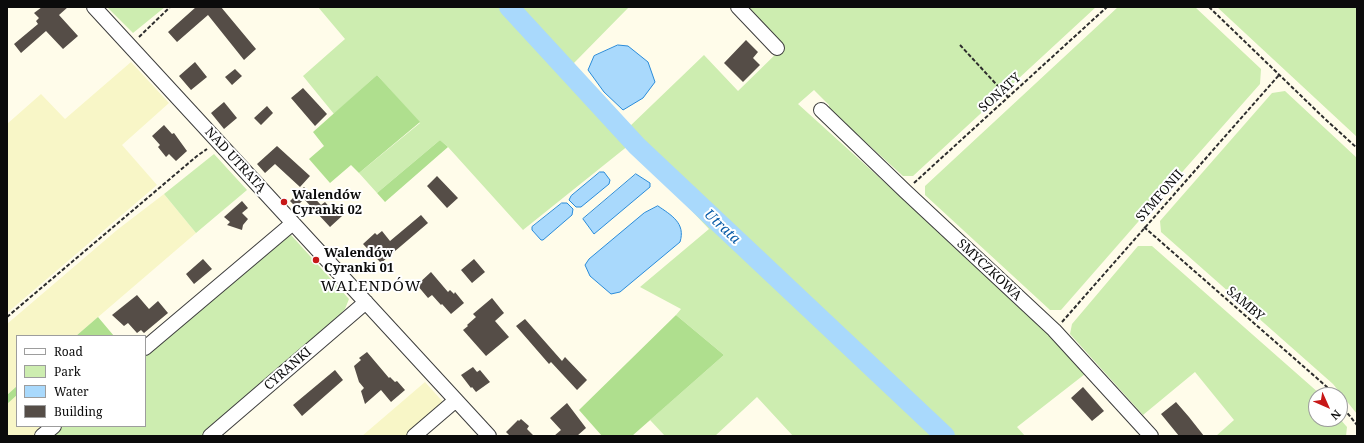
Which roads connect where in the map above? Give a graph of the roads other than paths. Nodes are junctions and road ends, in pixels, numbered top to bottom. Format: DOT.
graph roads {
  1 [pos="94,7"];
  2 [pos="738,7"];
  3 [pos="777,48"];
  4 [pos="820,110"];
  5 [pos="294,222"];
  6 [pos="366,302"];
  7 [pos="146,347"];
  8 [pos="456,400"];
  9 [pos="53,427"];
  10 [pos="42,436"];
  11 [pos="210,436"];
  12 [pos="414,436"];
  13 [pos="489,436"];
  14 [pos="1151,436"];
  1 -- 5 [label="street, NAD UTRATĄ"];
  2 -- 3 [label="street"];
  4 -- 14 [label="street, SMYCZKOWA"];
  5 -- 6 [label="street, NAD UTRATĄ"];
  5 -- 7 [label="street"];
  6 -- 8 [label="street, NAD UTRATĄ"];
  6 -- 11 [label="street, CYRANKI"];
  8 -- 12 [label="street"];
  8 -- 13 [label="street, NAD UTRATĄ"];
  9 -- 10 [label="street"];
}
